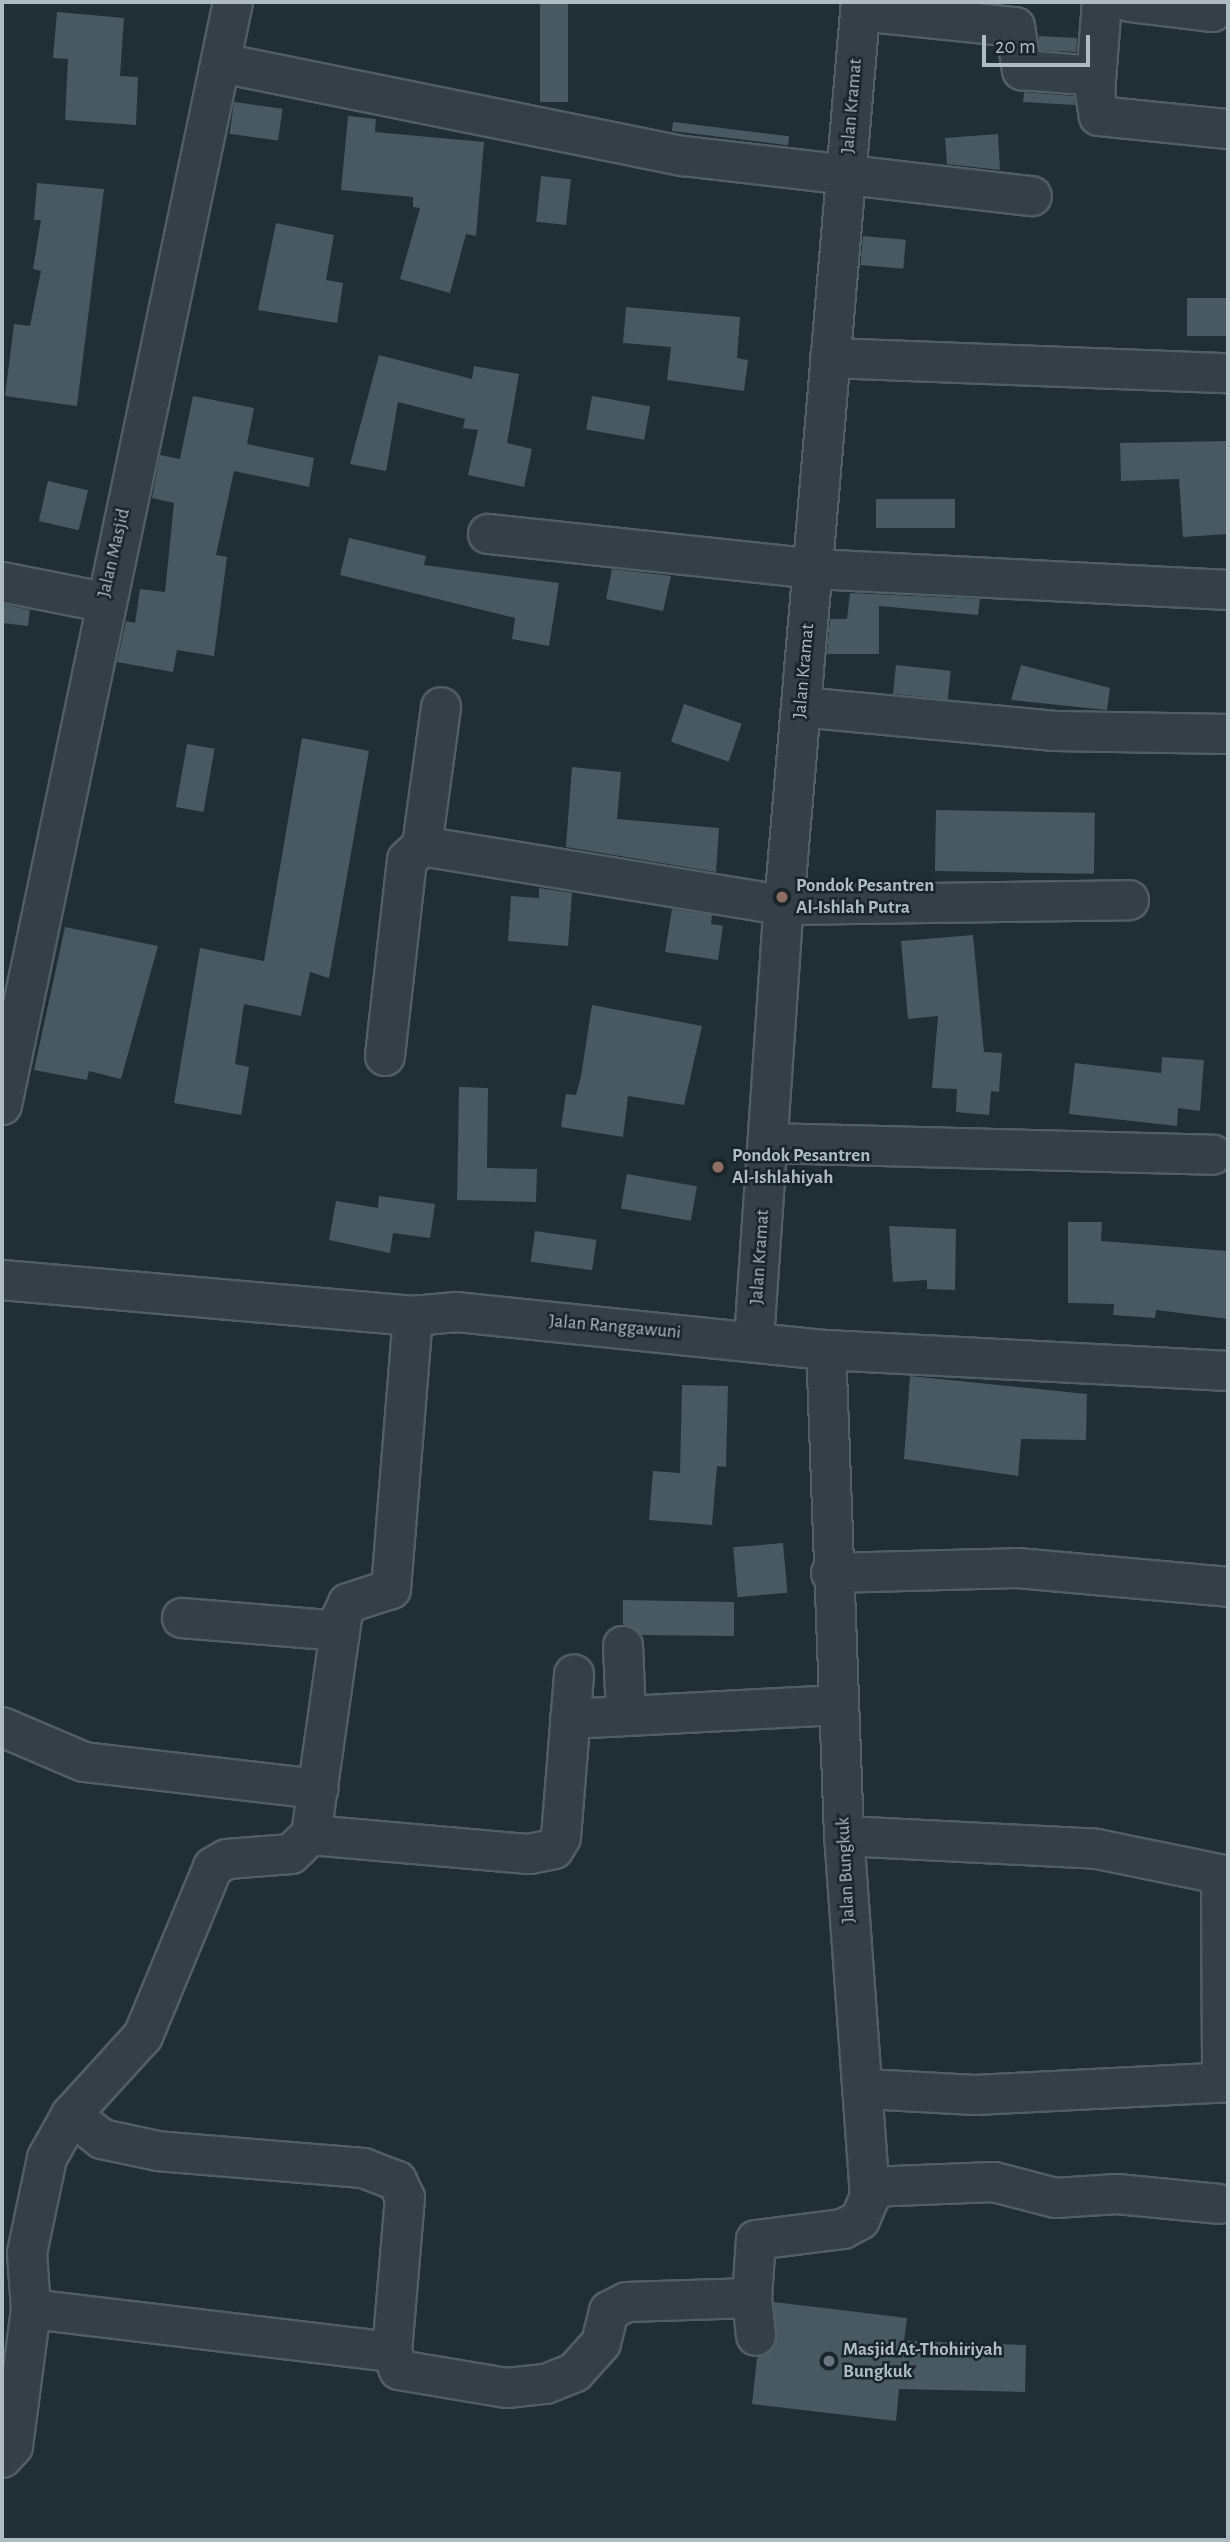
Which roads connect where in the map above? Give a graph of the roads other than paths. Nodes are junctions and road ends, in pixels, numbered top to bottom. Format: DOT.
graph roads {
  1 [pos="233,2"];
  2 [pos="1102,2"];
  3 [pos="1129,2"];
  4 [pos="860,7"];
  5 [pos="1212,12"];
  6 [pos="220,63"];
  7 [pos="1096,76"];
  8 [pos="1228,129"];
  9 [pos="846,177"];
  10 [pos="1032,196"];
  11 [pos="830,358"];
  12 [pos="1228,373"];
  13 [pos="488,534"];
  14 [pos="813,569"];
  15 [pos="2,582"];
  16 [pos="1228,590"];
  17 [pos="103,602"];
  18 [pos="441,707"];
  19 [pos="801,707"];
  20 [pos="1228,734"];
  21 [pos="422,846"];
  22 [pos="1129,900"];
  23 [pos="784,905"];
  24 [pos="11,1009"];
  25 [pos="385,1056"];
  26 [pos="2,1105"];
  27 [pos="768,1143"];
  28 [pos="1213,1155"];
  29 [pos="2,1280"];
  30 [pos="413,1316"];
  31 [pos="754,1340"];
  32 [pos="826,1350"];
  33 [pos="1228,1371"];
  34 [pos="831,1573"];
  35 [pos="1228,1587"];
  36 [pos="182,1618"];
  37 [pos="339,1631"];
  38 [pos="623,1646"];
  39 [pos="574,1675"];
  40 [pos="838,1705"];
  41 [pos="626,1716"];
  42 [pos="570,1719"];
  43 [pos="2,1727"];
  44 [pos="318,1789"];
  45 [pos="311,1835"];
  46 [pos="844,1836"];
  47 [pos="1225,1875"];
  48 [pos="1225,2082"];
  49 [pos="866,2089"];
  50 [pos="71,2115"];
  51 [pos="869,2187"];
  52 [pos="1219,2204"];
  53 [pos="752,2298"];
  54 [pos="31,2309"];
  55 [pos="756,2336"];
  56 [pos="392,2352"];
  57 [pos="2,2458"];
  1 -- 6 [label="street, Jalan Masjid"];
  2 -- 7 [label="street"];
  3 -- 5 [label="street"];
  4 -- 7 [label="street"];
  4 -- 9 [label="street, Jalan Kramat"];
  6 -- 9 [label="street"];
  6 -- 17 [label="street, Jalan Masjid"];
  7 -- 8 [label="street"];
  9 -- 10 [label="street"];
  9 -- 11 [label="street, Jalan Kramat"];
  11 -- 12 [label="street"];
  11 -- 14 [label="street, Jalan Kramat"];
  13 -- 14 [label="street"];
  14 -- 16 [label="street"];
  14 -- 19 [label="street, Jalan Kramat"];
  15 -- 17 [label="street"];
  17 -- 24 [label="street, Jalan Masjid"];
  18 -- 21 [label="street"];
  19 -- 20 [label="street"];
  19 -- 23 [label="street, Jalan Kramat"];
  21 -- 23 [label="street"];
  21 -- 25 [label="street"];
  22 -- 23 [label="street"];
  23 -- 27 [label="street, Jalan Kramat"];
  24 -- 26 [label="street, Jalan Masjid"];
  27 -- 28 [label="street"];
  27 -- 31 [label="street, Jalan Kramat"];
  29 -- 30 [label="street, Jalan Ranggawuni"];
  30 -- 31 [label="street, Jalan Ranggawuni"];
  30 -- 37 [label="street"];
  31 -- 32 [label="street, Jalan Ranggawuni"];
  32 -- 33 [label="street, Jalan Ranggawuni"];
  32 -- 34 [label="street, Jalan Bungkuk"];
  34 -- 35 [label="street"];
  34 -- 40 [label="street, Jalan Bungkuk"];
  36 -- 37 [label="street"];
  37 -- 44 [label="street"];
  38 -- 41 [label="street"];
  39 -- 42 [label="street"];
  40 -- 41 [label="street"];
  40 -- 46 [label="street, Jalan Bungkuk"];
  41 -- 42 [label="street"];
  42 -- 45 [label="street"];
  43 -- 44 [label="street"];
  44 -- 45 [label="street"];
  45 -- 50 [label="street"];
  46 -- 47 [label="street"];
  46 -- 49 [label="street, Jalan Bungkuk"];
  47 -- 48 [label="street"];
  48 -- 49 [label="street"];
  49 -- 51 [label="street, Jalan Bungkuk"];
  50 -- 54 [label="street"];
  50 -- 56 [label="street"];
  51 -- 52 [label="street"];
  51 -- 53 [label="street, Jalan Bungkuk"];
  53 -- 55 [label="street"];
  53 -- 56 [label="street"];
  54 -- 56 [label="street"];
  54 -- 57 [label="street"];
}
